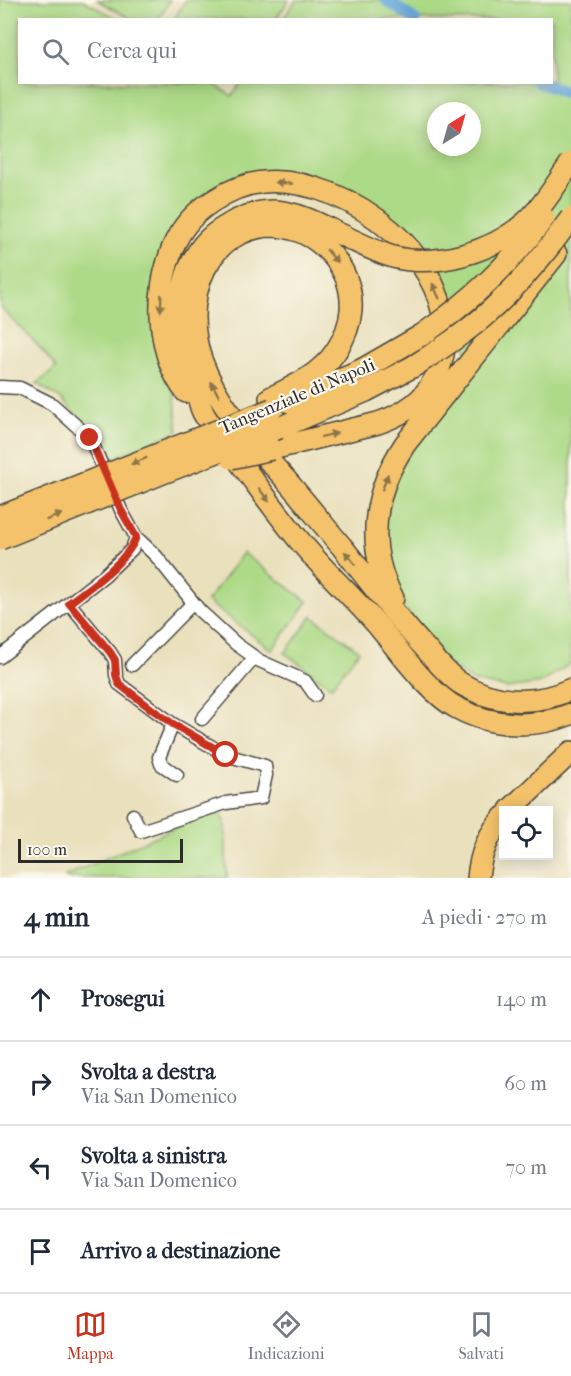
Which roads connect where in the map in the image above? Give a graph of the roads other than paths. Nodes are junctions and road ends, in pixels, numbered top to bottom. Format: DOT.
graph roads {
  1 [pos="571,163"];
  2 [pos="571,178"];
  3 [pos="571,218"];
  4 [pos="571,231"];
  5 [pos="0,387"];
  6 [pos="202,412"];
  7 [pos="274,412"];
  8 [pos="163,473"];
  9 [pos="0,517"];
  10 [pos="136,537"];
  11 [pos="0,539"];
  12 [pos="69,603"];
  13 [pos="193,603"];
  14 [pos="413,636"];
  15 [pos="0,657"];
  16 [pos="255,657"];
  17 [pos="132,665"];
  18 [pos="571,673"];
  19 [pos="571,689"];
  20 [pos="315,694"];
  21 [pos="500,699"];
  22 [pos="571,714"];
  23 [pos="202,719"];
  24 [pos="173,724"];
  25 [pos="571,752"];
  26 [pos="571,768"];
  27 [pos="177,775"];
  28 [pos="514,806"];
  29 [pos="531,806"];
  30 [pos="133,815"];
  31 [pos="499,824"];
  32 [pos="499,846"];
  33 [pos="478,878"];
  34 [pos="490,878"];
  1 -- 6 [label="highway, bridge"];
  2 -- 7 [label="highway, Tangenziale di Napoli, bridge"];
  3 -- 7 [label="highway, Tangenziale di Napoli, bridge"];
  14 -- 4 [label="highway, one-way"];
  5 -- 10 [label="street"];
  8 -- 6 [label="highway, one-way, bridge"];
  6 -- 22 [label="highway, one-way"];
  7 -- 8 [label="highway, Tangenziale di Napoli, bridge"];
  7 -- 9 [label="highway, one-way, bridge"];
  14 -- 7 [label="highway, one-way"];
  11 -- 8 [label="highway, Tangenziale di Napoli, one-way, bridge"];
  10 -- 12 [label="street"];
  10 -- 13 [label="street"];
  12 -- 15 [label="street"];
  12 -- 24 [label="street"];
  13 -- 16 [label="street"];
  13 -- 17 [label="street"];
  14 -- 21 [label="highway"];
  16 -- 20 [label="street"];
  16 -- 23 [label="street"];
  18 -- 21 [label="highway"];
  19 -- 21 [label="highway"];
  24 -- 27 [label="street"];
  24 -- 30 [label="street"];
  25 -- 28 [label="highway"];
  26 -- 29 [label="highway"];
  31 -- 33 [label="highway"];
  32 -- 34 [label="highway"];
}
